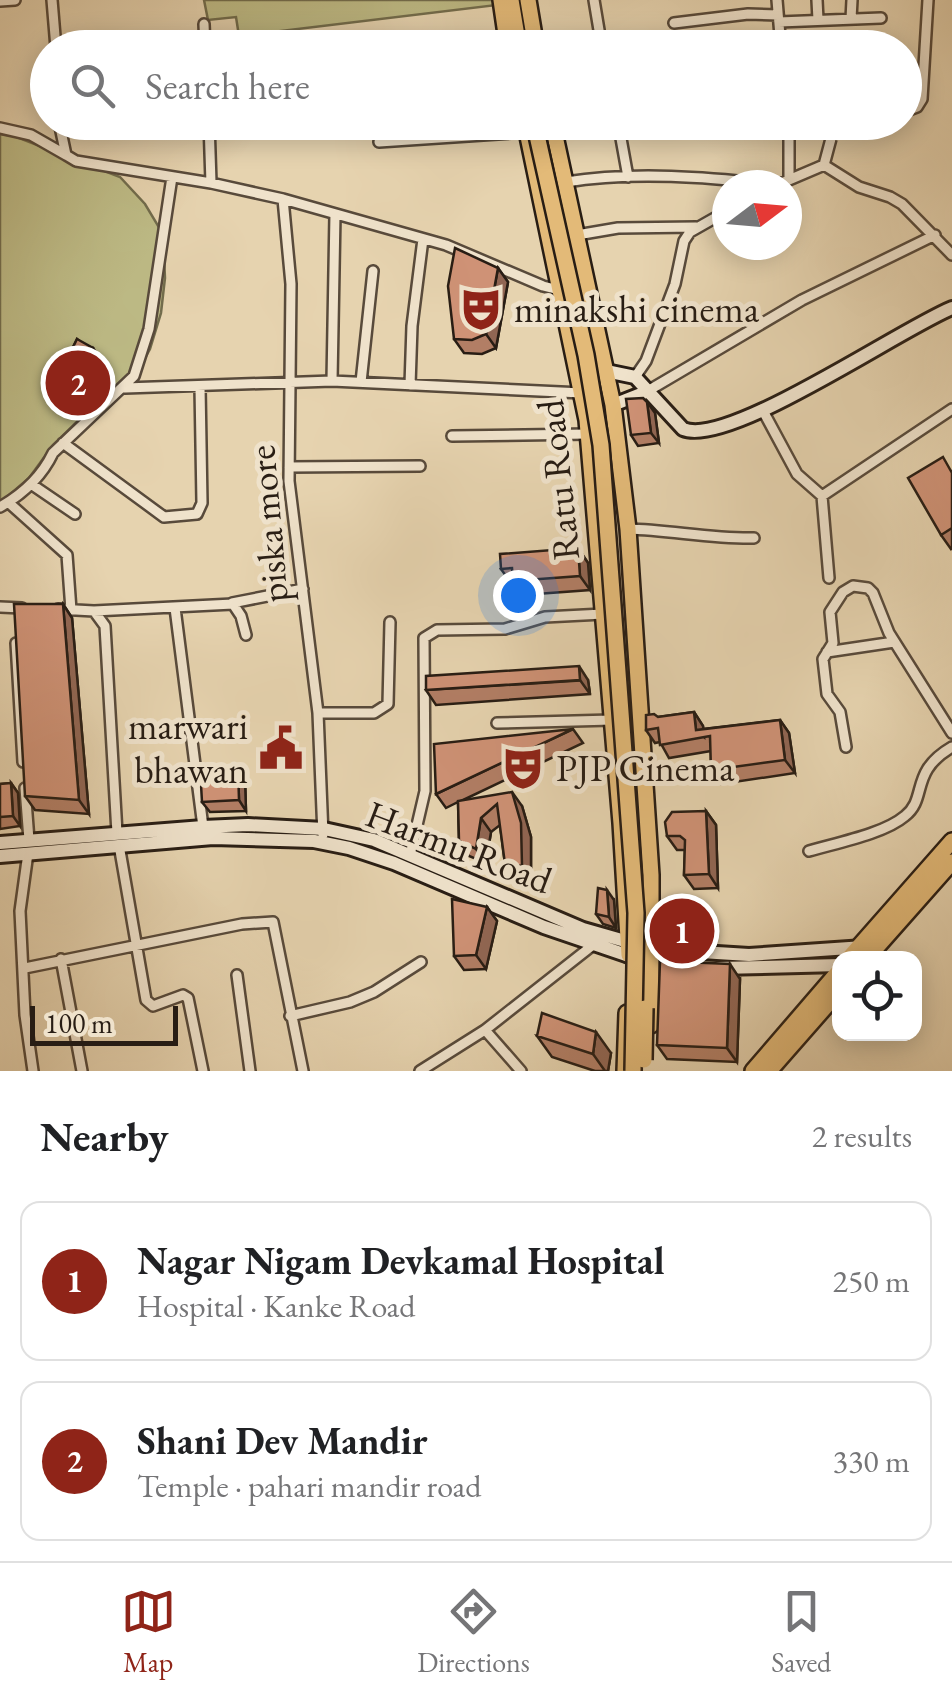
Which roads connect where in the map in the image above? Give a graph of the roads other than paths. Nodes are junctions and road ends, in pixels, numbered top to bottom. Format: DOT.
graph roads {
  1 [pos="15,0"];
  2 [pos="52,0"];
  3 [pos="501,0"];
  4 [pos="511,0"];
  5 [pos="525,0"];
  6 [pos="594,0"];
  7 [pos="777,0"];
  8 [pos="817,0"];
  9 [pos="852,0"];
  10 [pos="928,0"];
  11 [pos="0,2"];
  12 [pos="779,18"];
  13 [pos="881,18"];
  14 [pos="851,19"];
  15 [pos="818,20"];
  16 [pos="674,23"];
  17 [pos="204,24"];
  18 [pos="54,30"];
  19 [pos="204,30"];
  20 [pos="505,30"];
  21 [pos="516,30"];
  22 [pos="529,30"];
  23 [pos="599,30"];
  24 [pos="780,30"];
  25 [pos="922,100"];
  26 [pos="0,128"];
  27 [pos="30,135"];
  28 [pos="40,140"];
  29 [pos="62,140"];
  30 [pos="210,140"];
  31 [pos="397,140"];
  32 [pos="532,140"];
  33 [pos="533,140"];
  34 [pos="547,140"];
  35 [pos="556,140"];
  36 [pos="621,140"];
  37 [pos="789,140"];
  38 [pos="831,140"];
  39 [pos="379,142"];
  40 [pos="66,155"];
  41 [pos="824,165"];
  42 [pos="790,170"];
  43 [pos="802,173"];
  44 [pos="172,177"];
  45 [pos="628,178"];
  46 [pos="566,182"];
  47 [pos="712,182"];
  48 [pos="211,183"];
  49 [pos="283,199"];
  50 [pos="336,214"];
  51 [pos="712,219"];
  52 [pos="698,227"];
  53 [pos="578,235"];
  54 [pos="935,236"];
  55 [pos="423,238"];
  56 [pos="952,255"];
  57 [pos="373,271"];
  58 [pos="563,292"];
  59 [pos="592,298"];
  60 [pos="952,308"];
  61 [pos="606,371"];
  62 [pos="634,377"];
  63 [pos="332,381"];
  64 [pos="289,382"];
  65 [pos="361,382"];
  66 [pos="410,385"];
  67 [pos="200,387"];
  68 [pos="125,388"];
  69 [pos="646,392"];
  70 [pos="583,393"];
  71 [pos="612,398"];
  72 [pos="762,409"];
  73 [pos="952,409"];
  74 [pos="616,429"];
  75 [pos="588,434"];
  76 [pos="452,436"];
  77 [pos="63,444"];
  78 [pos="420,466"];
  79 [pos="289,467"];
  80 [pos="31,484"];
  81 [pos="822,496"];
  82 [pos="4,505"];
  83 [pos="75,514"];
  84 [pos="628,528"];
  85 [pos="754,538"];
  86 [pos="829,578"];
  87 [pos="303,589"];
  88 [pos="227,604"];
  89 [pos="0,607"];
  90 [pos="15,608"];
  91 [pos="35,608"];
  92 [pos="175,608"];
  93 [pos="46,609"];
  94 [pos="71,610"];
  95 [pos="94,612"];
  96 [pos="603,614"];
  97 [pos="390,622"];
  98 [pos="246,635"];
  99 [pos="894,642"];
  100 [pos="827,652"];
  101 [pos="318,713"];
  102 [pos="612,720"];
  103 [pos="496,723"];
  104 [pos="952,733"];
  105 [pos="846,747"];
  106 [pos="952,747"];
  107 [pos="204,827"];
  108 [pos="323,836"];
  109 [pos="118,839"];
  110 [pos="952,841"];
  111 [pos="0,843"];
  112 [pos="29,846"];
  113 [pos="809,852"];
  114 [pos="410,854"];
  115 [pos="0,856"];
  116 [pos="952,862"];
  117 [pos="593,945"];
  118 [pos="136,946"];
  119 [pos="629,949"];
  120 [pos="861,951"];
  121 [pos="866,951"];
  122 [pos="832,955"];
  123 [pos="653,956"];
  124 [pos="61,959"];
  125 [pos="421,962"];
  126 [pos="674,965"];
  127 [pos="832,967"];
  128 [pos="24,968"];
  129 [pos="703,968"];
  130 [pos="237,975"];
  131 [pos="832,977"];
  132 [pos="832,999"];
  133 [pos="290,1016"];
  134 [pos="484,1030"];
  135 [pos="300,1070"];
  136 [pos="33,1071"];
  137 [pos="82,1071"];
  138 [pos="203,1071"];
  139 [pos="250,1071"];
  140 [pos="420,1071"];
  141 [pos="520,1071"];
  142 [pos="624,1071"];
  143 [pos="633,1071"];
  144 [pos="646,1071"];
  145 [pos="754,1071"];
  146 [pos="769,1071"];
  1 -- 11 [label="street"];
  2 -- 18 [label="street"];
  3 -- 20 [label="main road"];
  4 -- 21 [label="main road"];
  5 -- 22 [label="main road"];
  6 -- 23 [label="street"];
  7 -- 12 [label="street"];
  8 -- 15 [label="street"];
  9 -- 14 [label="street"];
  10 -- 25 [label="street"];
  12 -- 15 [label="street"];
  12 -- 16 [label="street"];
  12 -- 24 [label="street"];
  13 -- 14 [label="street"];
  14 -- 15 [label="street"];
  17 -- 19 [label="street"];
  26 -- 27 [label="street"];
  28 -- 40 [label="street"];
  29 -- 40 [label="street"];
  30 -- 48 [label="street"];
  31 -- 39 [label="street"];
  32 -- 58 [label="main road, Ratu Road"];
  33 -- 143 [label="main road, bridge"];
  34 -- 144 [label="main road, bridge"];
  35 -- 46 [label="main road, Ratu Road"];
  36 -- 45 [label="street"];
  37 -- 42 [label="street"];
  38 -- 41 [label="street"];
  40 -- 44 [label="street"];
  41 -- 43 [label="street"];
  41 -- 54 [label="street"];
  44 -- 48 [label="street"];
  44 -- 68 [label="street"];
  45 -- 46 [label="street"];
  45 -- 47 [label="street"];
  46 -- 53 [label="main road, Ratu Road"];
  48 -- 49 [label="street"];
  49 -- 50 [label="street"];
  49 -- 64 [label="street, piska more"];
  50 -- 55 [label="street"];
  50 -- 63 [label="street"];
  51 -- 52 [label="street"];
  52 -- 53 [label="street"];
  52 -- 62 [label="street"];
  53 -- 59 [label="main road, Ratu Road"];
  54 -- 56 [label="street"];
  54 -- 69 [label="street"];
  55 -- 58 [label="street"];
  55 -- 66 [label="street"];
  57 -- 65 [label="street"];
  58 -- 59 [label="street"];
  58 -- 70 [label="main road, Ratu Road"];
  59 -- 61 [label="main road, Ratu Road"];
  60 -- 72 [label="main road"];
  61 -- 62 [label="main road"];
  61 -- 71 [label="main road, Ratu Road"];
  62 -- 69 [label="main road"];
  63 -- 64 [label="street"];
  63 -- 65 [label="street"];
  64 -- 67 [label="street"];
  64 -- 79 [label="street, piska more"];
  65 -- 66 [label="street"];
  66 -- 70 [label="street"];
  67 -- 68 [label="street"];
  67 -- 77 [label="street"];
  68 -- 77 [label="street"];
  69 -- 71 [label="main road"];
  69 -- 72 [label="main road"];
  70 -- 71 [label="street"];
  70 -- 75 [label="main road, Ratu Road"];
  71 -- 74 [label="main road, Ratu Road"];
  72 -- 81 [label="street"];
  73 -- 81 [label="street"];
  74 -- 75 [label="street"];
  74 -- 84 [label="main road, Ratu Road"];
  75 -- 76 [label="street"];
  75 -- 96 [label="main road, Ratu Road"];
  77 -- 80 [label="street"];
  78 -- 79 [label="street"];
  79 -- 87 [label="street, piska more"];
  80 -- 82 [label="street"];
  80 -- 83 [label="street"];
  81 -- 86 [label="street"];
  82 -- 94 [label="street"];
  84 -- 85 [label="street"];
  84 -- 123 [label="main road, Ratu Road"];
  87 -- 88 [label="street"];
  87 -- 101 [label="street, piska more"];
  88 -- 92 [label="street"];
  88 -- 98 [label="street"];
  89 -- 90 [label="street"];
  90 -- 91 [label="street"];
  90 -- 112 [label="street"];
  92 -- 95 [label="street"];
  92 -- 107 [label="street"];
  93 -- 94 [label="street"];
  94 -- 95 [label="street"];
  95 -- 109 [label="street"];
  96 -- 102 [label="main road, Ratu Road"];
  96 -- 114 [label="street"];
  97 -- 101 [label="street"];
  99 -- 100 [label="street"];
  99 -- 100 [label="street"];
  99 -- 104 [label="street"];
  100 -- 105 [label="street"];
  101 -- 108 [label="street, piska more"];
  102 -- 103 [label="street"];
  102 -- 119 [label="main road, Ratu Road"];
  106 -- 113 [label="street"];
  107 -- 108 [label="main road, Harmu Road"];
  107 -- 109 [label="main road, Harmu Road"];
  108 -- 109 [label="main road, Harmu Road"];
  108 -- 114 [label="main road, Harmu Road"];
  108 -- 117 [label="main road, Harmu Road"];
  109 -- 112 [label="main road, Harmu Road"];
  109 -- 118 [label="street"];
  110 -- 120 [label="main road"];
  111 -- 112 [label="main road, Harmu Road"];
  112 -- 115 [label="main road, Harmu Road"];
  112 -- 128 [label="street"];
  114 -- 119 [label="main road, Harmu Road"];
  116 -- 121 [label="main road"];
  117 -- 119 [label="main road, Harmu Road"];
  117 -- 134 [label="street"];
  118 -- 124 [label="street"];
  118 -- 133 [label="street"];
  118 -- 138 [label="street"];
  119 -- 123 [label="main road"];
  119 -- 142 [label="main road, Ratu Road"];
  122 -- 123 [label="main road"];
  123 -- 126 [label="main road"];
  123 -- 144 [label="main road, Ratu Road"];
  124 -- 128 [label="street"];
  124 -- 137 [label="street"];
  125 -- 133 [label="street"];
  127 -- 129 [label="main road"];
  128 -- 136 [label="street"];
  130 -- 139 [label="street"];
  131 -- 145 [label="main road"];
  132 -- 146 [label="main road"];
  133 -- 135 [label="street"];
  134 -- 140 [label="street"];
  134 -- 141 [label="street"];
}
